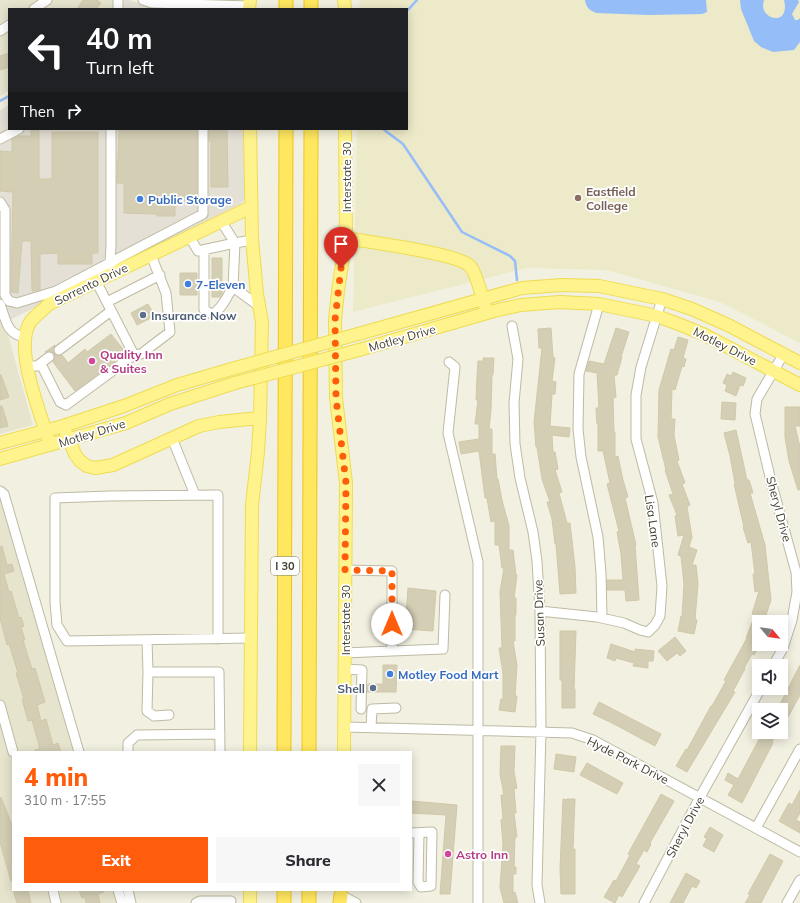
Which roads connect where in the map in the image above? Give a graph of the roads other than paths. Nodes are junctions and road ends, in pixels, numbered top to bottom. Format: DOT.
graph roads {
  1 [pos="47,0"];
  2 [pos="169,2"];
  3 [pos="147,4"];
  4 [pos="222,5"];
  5 [pos="249,5"];
  6 [pos="35,8"];
  7 [pos="17,130"];
  8 [pos="111,130"];
  9 [pos="203,130"];
  10 [pos="250,130"];
  11 [pos="286,130"];
  12 [pos="311,130"];
  13 [pos="346,130"];
  14 [pos="0,139"];
  15 [pos="0,202"];
  16 [pos="251,206"];
  17 [pos="203,214"];
  18 [pos="221,221"];
  19 [pos="210,226"];
  20 [pos="189,236"];
  21 [pos="346,238"];
  22 [pos="252,240"];
  23 [pos="235,243"];
  24 [pos="151,250"];
  25 [pos="204,250"];
  26 [pos="111,268"];
  27 [pos="160,275"];
  28 [pos="96,281"];
  29 [pos="233,287"];
  30 [pos="48,299"];
  31 [pos="482,299"];
  32 [pos="662,299"];
  33 [pos="0,304"];
  34 [pos="599,304"];
  35 [pos="259,306"];
  36 [pos="109,307"];
  37 [pos="487,313"];
  38 [pos="657,316"];
  39 [pos="512,326"];
  40 [pos="25,336"];
  41 [pos="58,350"];
  42 [pos="134,355"];
  43 [pos="783,355"];
  44 [pos="49,357"];
  45 [pos="449,362"];
  46 [pos="800,363"];
  47 [pos="32,366"];
  48 [pos="774,371"];
  49 [pos="800,385"];
  50 [pos="260,418"];
  51 [pos="63,426"];
  52 [pos="46,431"];
  53 [pos="172,438"];
  54 [pos="68,440"];
  55 [pos="0,443"];
  56 [pos="50,445"];
  57 [pos="0,459"];
  58 [pos="0,491"];
  59 [pos="194,495"];
  60 [pos="345,570"];
  61 [pos="445,595"];
  62 [pos="540,611"];
  63 [pos="602,618"];
  64 [pos="251,638"];
  65 [pos="218,639"];
  66 [pos="147,640"];
  67 [pos="392,651"];
  68 [pos="344,653"];
  69 [pos="777,659"];
  70 [pos="344,669"];
  71 [pos="148,672"];
  72 [pos="757,695"];
  73 [pos="0,705"];
  74 [pos="344,708"];
  75 [pos="361,708"];
  76 [pos="396,708"];
  77 [pos="372,709"];
  78 [pos="169,715"];
  79 [pos="344,727"];
  80 [pos="371,728"];
  81 [pos="478,730"];
  82 [pos="542,731"];
  83 [pos="220,734"];
  84 [pos="800,749"];
  85 [pos="13,751"];
  86 [pos="79,751"];
  87 [pos="128,751"];
  88 [pos="220,751"];
  89 [pos="250,751"];
  90 [pos="284,751"];
  91 [pos="309,751"];
  92 [pos="344,751"];
  93 [pos="700,798"];
  94 [pos="756,828"];
  95 [pos="415,833"];
  96 [pos="800,852"];
  97 [pos="800,880"];
  98 [pos="53,891"];
  99 [pos="118,891"];
  100 [pos="128,891"];
  101 [pos="250,891"];
  102 [pos="284,891"];
  103 [pos="309,891"];
  104 [pos="341,898"];
  105 [pos="231,901"];
  106 [pos="56,903"];
  107 [pos="122,903"];
  108 [pos="131,903"];
  109 [pos="196,903"];
  110 [pos="250,903"];
  111 [pos="284,903"];
  112 [pos="309,903"];
  113 [pos="356,903"];
  114 [pos="478,903"];
  115 [pos="540,903"];
  116 [pos="644,903"];
  117 [pos="787,903"];
  1 -- 6 [label="street"];
  2 -- 3 [label="street"];
  2 -- 4 [label="street"];
  4 -- 5 [label="street"];
  7 -- 14 [label="street"];
  8 -- 26 [label="street"];
  9 -- 17 [label="street"];
  10 -- 16 [label="main road"];
  11 -- 90 [label="highway, I 30"];
  12 -- 91 [label="highway, I 30"];
  13 -- 21 [label="main road, Interstate 30"];
  15 -- 30 [label="street"];
  16 -- 18 [label="main road, Sorrento Drive"];
  16 -- 22 [label="main road"];
  17 -- 19 [label="street"];
  17 -- 24 [label="street"];
  18 -- 19 [label="main road, Sorrento Drive"];
  18 -- 23 [label="street"];
  19 -- 20 [label="main road, Sorrento Drive"];
  20 -- 24 [label="main road, Sorrento Drive"];
  20 -- 25 [label="street"];
  21 -- 31 [label="main road"];
  21 -- 60 [label="main road, Interstate 30"];
  22 -- 23 [label="street"];
  22 -- 35 [label="main road"];
  23 -- 25 [label="street"];
  23 -- 29 [label="street"];
  24 -- 26 [label="main road, Sorrento Drive"];
  24 -- 27 [label="street"];
  25 -- 29 [label="street"];
  26 -- 28 [label="main road, Sorrento Drive"];
  26 -- 30 [label="street"];
  27 -- 36 [label="street"];
  27 -- 42 [label="street"];
  28 -- 30 [label="main road, Sorrento Drive"];
  28 -- 36 [label="street"];
  29 -- 35 [label="street"];
  30 -- 40 [label="main road, Sorrento Drive"];
  31 -- 32 [label="main road, Motley Drive"];
  31 -- 37 [label="main road"];
  31 -- 51 [label="main road, Motley Drive, bridge"];
  32 -- 38 [label="street, Lisa Lane"];
  32 -- 43 [label="main road, Motley Drive"];
  33 -- 40 [label="street"];
  34 -- 37 [label="main road, Motley Drive"];
  34 -- 38 [label="main road, Motley Drive"];
  34 -- 63 [label="street"];
  35 -- 50 [label="main road"];
  36 -- 41 [label="street"];
  36 -- 42 [label="street"];
  37 -- 54 [label="main road, Motley Drive, bridge"];
  38 -- 48 [label="main road, Motley Drive"];
  38 -- 63 [label="street, Lisa Lane"];
  39 -- 62 [label="street, Susan Drive"];
  40 -- 47 [label="main road, Sorrento Drive"];
  42 -- 47 [label="street"];
  43 -- 46 [label="main road, Motley Drive"];
  43 -- 48 [label="street, Sheryl Drive"];
  44 -- 47 [label="street"];
  45 -- 81 [label="street"];
  47 -- 52 [label="main road, Sorrento Drive"];
  48 -- 49 [label="main road, Motley Drive"];
  48 -- 69 [label="street, Sheryl Drive"];
  50 -- 53 [label="main road"];
  50 -- 64 [label="main road"];
  51 -- 52 [label="main road, Motley Drive"];
  51 -- 54 [label="main road"];
  52 -- 55 [label="main road, Motley Drive"];
  52 -- 56 [label="main road, Sorrento Drive"];
  53 -- 54 [label="main road"];
  53 -- 59 [label="street"];
  54 -- 56 [label="main road, Motley Drive"];
  56 -- 57 [label="main road, Motley Drive"];
  58 -- 86 [label="street"];
  59 -- 65 [label="street"];
  59 -- 66 [label="street"];
  60 -- 67 [label="street"];
  60 -- 68 [label="main road, Interstate 30"];
  61 -- 67 [label="street"];
  62 -- 63 [label="street, Lisa Lane"];
  62 -- 82 [label="street, Susan Drive"];
  64 -- 65 [label="street"];
  64 -- 89 [label="main road"];
  65 -- 66 [label="street"];
  66 -- 71 [label="street"];
  67 -- 68 [label="street"];
  68 -- 70 [label="main road, Interstate 30"];
  70 -- 74 [label="main road, Interstate 30"];
  70 -- 75 [label="street"];
  71 -- 78 [label="street"];
  71 -- 83 [label="street"];
  72 -- 93 [label="street, Sheryl Drive"];
  73 -- 85 [label="street"];
  74 -- 75 [label="street"];
  74 -- 79 [label="main road, Interstate 30"];
  75 -- 77 [label="street"];
  76 -- 77 [label="street"];
  77 -- 80 [label="street"];
  79 -- 80 [label="street, Hyde Park Drive"];
  79 -- 92 [label="main road, Interstate 30"];
  80 -- 81 [label="street, Hyde Park Drive"];
  81 -- 82 [label="street, Hyde Park Drive"];
  81 -- 114 [label="street"];
  82 -- 93 [label="street, Hyde Park Drive"];
  82 -- 115 [label="street, Susan Drive"];
  83 -- 87 [label="street"];
  83 -- 88 [label="street"];
  84 -- 94 [label="street"];
  93 -- 94 [label="street, Hyde Park Drive"];
  93 -- 116 [label="street, Sheryl Drive"];
  94 -- 96 [label="street, Hyde Park Drive"];
  95 -- 95 [label="street"];
  97 -- 117 [label="street"];
  98 -- 106 [label="street"];
  99 -- 107 [label="street"];
  100 -- 108 [label="street"];
  101 -- 110 [label="main road"];
  102 -- 111 [label="highway"];
  103 -- 112 [label="highway"];
  104 -- 113 [label="street"];
  105 -- 109 [label="street"];
}
